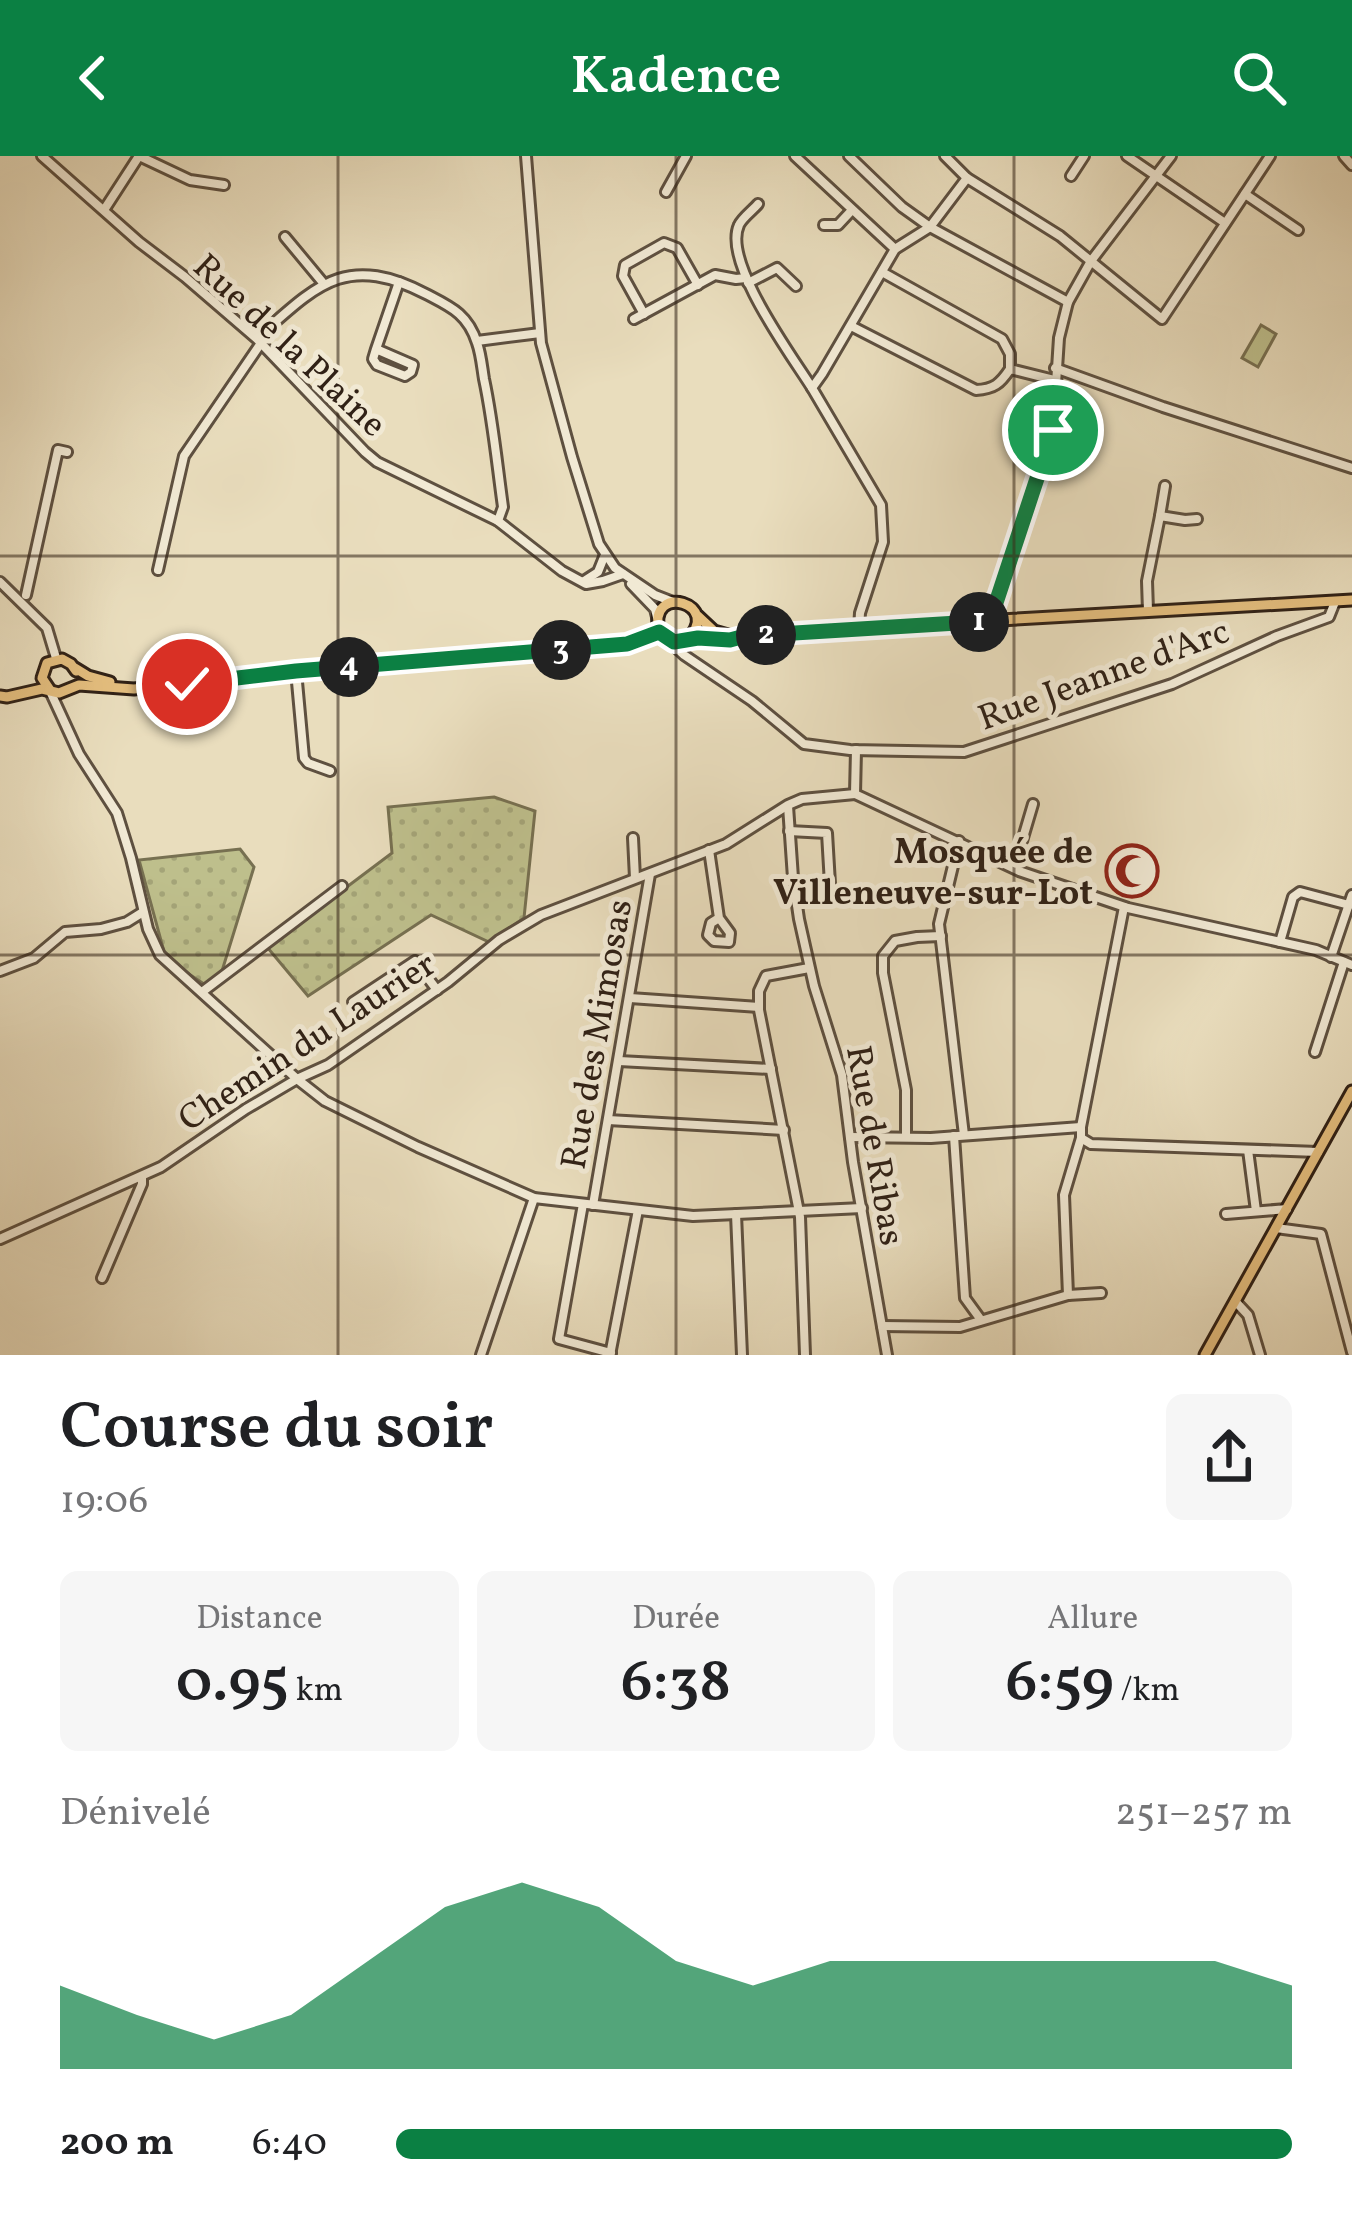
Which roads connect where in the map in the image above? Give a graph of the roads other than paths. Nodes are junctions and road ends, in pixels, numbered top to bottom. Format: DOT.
graph roads {
  1 [pos="42,156"];
  2 [pos="139,156"];
  3 [pos="526,156"];
  4 [pos="686,156"];
  5 [pos="795,156"];
  6 [pos="849,156"];
  7 [pos="945,156"];
  8 [pos="1084,156"];
  9 [pos="1127,156"];
  10 [pos="1171,156"];
  11 [pos="1270,156"];
  12 [pos="1344,156"];
  13 [pos="1352,165"];
  14 [pos="1156,175"];
  15 [pos="1071,176"];
  16 [pos="967,178"];
  17 [pos="224,185"];
  18 [pos="666,192"];
  19 [pos="1245,194"];
  20 [pos="758,204"];
  21 [pos="104,210"];
  22 [pos="853,210"];
  23 [pos="1225,223"];
  24 [pos="824,225"];
  25 [pos="930,227"];
  26 [pos="1298,230"];
  27 [pos="285,237"];
  28 [pos="895,249"];
  29 [pos="1091,260"];
  30 [pos="882,272"];
  31 [pos="747,280"];
  32 [pos="399,282"];
  33 [pos="324,284"];
  34 [pos="698,285"];
  35 [pos="796,286"];
  36 [pos="1068,302"];
  37 [pos="851,326"];
  38 [pos="540,333"];
  39 [pos="259,341"];
  40 [pos="477,341"];
  41 [pos="376,349"];
  42 [pos="1055,368"];
  43 [pos="1010,369"];
  44 [pos="1054,381"];
  45 [pos="812,388"];
  46 [pos="67,452"];
  47 [pos="1352,468"];
  48 [pos="1165,486"];
  49 [pos="1160,516"];
  50 [pos="1197,518"];
  51 [pos="498,520"];
  52 [pos="605,555"];
  53 [pos="158,570"];
  54 [pos="623,574"];
  55 [pos="582,581"];
  56 [pos="0,582"];
  57 [pos="26,595"];
  58 [pos="673,602"];
  59 [pos="1346,602"];
  60 [pos="1148,611"];
  61 [pos="695,612"];
  62 [pos="657,617"];
  63 [pos="990,621"];
  64 [pos="859,628"];
  65 [pos="659,632"];
  66 [pos="745,636"];
  67 [pos="668,640"];
  68 [pos="686,640"];
  69 [pos="688,657"];
  70 [pos="56,658"];
  71 [pos="75,668"];
  72 [pos="43,670"];
  73 [pos="296,671"];
  74 [pos="277,673"];
  75 [pos="198,676"];
  76 [pos="159,687"];
  77 [pos="69,689"];
  78 [pos="50,691"];
  79 [pos="60,709"];
  80 [pos="856,750"];
  81 [pos="330,771"];
  82 [pos="855,794"];
  83 [pos="1033,804"];
  84 [pos="788,805"];
  85 [pos="789,832"];
  86 [pos="633,838"];
  87 [pos="958,841"];
  88 [pos="710,850"];
  89 [pos="1013,868"];
  90 [pos="650,872"];
  91 [pos="635,878"];
  92 [pos="830,884"];
  93 [pos="343,886"];
  94 [pos="1350,900"];
  95 [pos="1124,907"];
  96 [pos="143,912"];
  97 [pos="719,918"];
  98 [pos="940,936"];
  99 [pos="1280,942"];
  100 [pos="1331,957"];
  101 [pos="1348,964"];
  102 [pos="809,968"];
  103 [pos="0,971"];
  104 [pos="436,990"];
  105 [pos="202,992"];
  106 [pos="630,998"];
  107 [pos="353,1002"];
  108 [pos="759,1007"];
  109 [pos="1315,1052"];
  110 [pos="619,1061"];
  111 [pos="772,1070"];
  112 [pos="297,1079"];
  113 [pos="1352,1091"];
  114 [pos="608,1120"];
  115 [pos="784,1130"];
  116 [pos="1081,1132"];
  117 [pos="959,1136"];
  118 [pos="850,1137"];
  119 [pos="906,1138"];
  120 [pos="1248,1150"];
  121 [pos="1318,1153"];
  122 [pos="142,1175"];
  123 [pos="534,1198"];
  124 [pos="588,1205"];
  125 [pos="862,1208"];
  126 [pos="1287,1208"];
  127 [pos="638,1210"];
  128 [pos="797,1210"];
  129 [pos="1256,1211"];
  130 [pos="736,1214"];
  131 [pos="1226,1214"];
  132 [pos="1276,1228"];
  133 [pos="0,1240"];
  134 [pos="102,1278"];
  135 [pos="1101,1293"];
  136 [pos="1068,1295"];
  137 [pos="1235,1301"];
  138 [pos="981,1320"];
  139 [pos="882,1326"];
  140 [pos="1352,1352"];
  141 [pos="610,1354"];
  142 [pos="481,1355"];
  143 [pos="742,1355"];
  144 [pos="805,1355"];
  145 [pos="887,1355"];
  146 [pos="1205,1355"];
  147 [pos="1259,1355"];
  1 -- 21 [label="street, Rue de la Plaine"];
  2 -- 17 [label="street"];
  2 -- 21 [label="street"];
  3 -- 38 [label="street"];
  4 -- 18 [label="street"];
  5 -- 22 [label="street"];
  6 -- 25 [label="street"];
  7 -- 16 [label="street"];
  8 -- 15 [label="street"];
  9 -- 14 [label="street"];
  10 -- 14 [label="street"];
  11 -- 19 [label="street"];
  12 -- 13 [label="street"];
  14 -- 23 [label="street"];
  14 -- 29 [label="street"];
  16 -- 25 [label="street"];
  16 -- 29 [label="street"];
  19 -- 23 [label="street"];
  19 -- 26 [label="street"];
  20 -- 31 [label="street"];
  21 -- 39 [label="street, Rue de la Plaine"];
  22 -- 24 [label="street"];
  22 -- 28 [label="street"];
  23 -- 29 [label="street"];
  25 -- 28 [label="street"];
  25 -- 36 [label="street"];
  27 -- 33 [label="street"];
  28 -- 30 [label="street"];
  29 -- 36 [label="street"];
  30 -- 37 [label="street"];
  30 -- 43 [label="street"];
  31 -- 34 [label="street"];
  31 -- 35 [label="street"];
  31 -- 45 [label="street"];
  32 -- 33 [label="street"];
  32 -- 40 [label="street"];
  32 -- 41 [label="street"];
  33 -- 39 [label="street"];
  34 -- 34 [label="street"];
  36 -- 42 [label="street"];
  37 -- 43 [label="street"];
  37 -- 45 [label="street"];
  38 -- 40 [label="street"];
  38 -- 52 [label="street"];
  39 -- 51 [label="street, Rue de la Plaine"];
  39 -- 53 [label="street"];
  40 -- 51 [label="street"];
  41 -- 41 [label="street"];
  42 -- 44 [label="street"];
  42 -- 47 [label="street"];
  43 -- 44 [label="street"];
  44 -- 63 [label="street"];
  45 -- 64 [label="street"];
  46 -- 57 [label="street"];
  48 -- 49 [label="street"];
  49 -- 50 [label="street"];
  49 -- 60 [label="street"];
  51 -- 55 [label="street, Rue de la Plaine"];
  52 -- 54 [label="street"];
  52 -- 55 [label="street"];
  54 -- 55 [label="street"];
  54 -- 58 [label="street"];
  54 -- 62 [label="street"];
  56 -- 70 [label="street"];
  58 -- 61 [label="main road"];
  58 -- 62 [label="main road"];
  59 -- 60 [label="main road"];
  59 -- 80 [label="street, Rue Jeanne d'Arc"];
  60 -- 63 [label="main road"];
  61 -- 66 [label="main road"];
  61 -- 68 [label="main road"];
  62 -- 65 [label="main road"];
  63 -- 64 [label="main road"];
  64 -- 66 [label="main road"];
  65 -- 67 [label="main road"];
  65 -- 73 [label="main road"];
  66 -- 68 [label="main road"];
  67 -- 68 [label="main road"];
  67 -- 69 [label="street, Rue Jeanne d'Arc"];
  68 -- 69 [label="street"];
  69 -- 80 [label="street, Rue Jeanne d'Arc"];
  70 -- 71 [label="main road"];
  70 -- 72 [label="main road"];
  71 -- 75 [label="main road"];
  71 -- 77 [label="main road"];
  72 -- 78 [label="main road"];
  72 -- 78 [label="main road"];
  73 -- 74 [label="main road"];
  73 -- 81 [label="street"];
  74 -- 75 [label="main road"];
  74 -- 76 [label="main road"];
  75 -- 76 [label="main road"];
  76 -- 77 [label="main road"];
  77 -- 78 [label="main road"];
  77 -- 79 [label="street"];
  78 -- 79 [label="street"];
  79 -- 96 [label="street"];
  80 -- 82 [label="street"];
  82 -- 84 [label="street, Chemin du Laurier"];
  82 -- 87 [label="street"];
  83 -- 89 [label="street"];
  84 -- 85 [label="street, Rue de Ribas"];
  84 -- 88 [label="street, Chemin du Laurier"];
  85 -- 92 [label="street"];
  85 -- 102 [label="street, Rue de Ribas"];
  86 -- 91 [label="street"];
  87 -- 89 [label="street"];
  87 -- 98 [label="street"];
  88 -- 90 [label="street, Chemin du Laurier"];
  88 -- 97 [label="street"];
  89 -- 95 [label="street"];
  90 -- 91 [label="street, Chemin du Laurier"];
  90 -- 106 [label="street, Rue des Mimosas"];
  91 -- 104 [label="street, Chemin du Laurier"];
  93 -- 105 [label="street"];
  94 -- 99 [label="street"];
  94 -- 100 [label="street"];
  95 -- 99 [label="street"];
  95 -- 116 [label="street"];
  96 -- 103 [label="street"];
  96 -- 105 [label="street"];
  98 -- 117 [label="street"];
  98 -- 119 [label="street"];
  99 -- 100 [label="street"];
  100 -- 101 [label="street"];
  101 -- 109 [label="street"];
  102 -- 108 [label="street"];
  102 -- 118 [label="street, Rue de Ribas"];
  104 -- 107 [label="street"];
  104 -- 112 [label="street, Chemin du Laurier"];
  105 -- 112 [label="street"];
  106 -- 108 [label="street"];
  106 -- 110 [label="street, Rue des Mimosas"];
  108 -- 111 [label="street"];
  110 -- 111 [label="street"];
  110 -- 114 [label="street, Rue des Mimosas"];
  111 -- 115 [label="street"];
  112 -- 122 [label="street, Chemin du Laurier"];
  112 -- 123 [label="street"];
  113 -- 121 [label="main road"];
  114 -- 115 [label="street"];
  114 -- 124 [label="street, Rue des Mimosas"];
  115 -- 128 [label="street"];
  116 -- 117 [label="street"];
  116 -- 120 [label="street"];
  116 -- 136 [label="street"];
  117 -- 119 [label="street"];
  117 -- 138 [label="street"];
  118 -- 119 [label="street"];
  118 -- 125 [label="street, Rue de Ribas"];
  120 -- 121 [label="street"];
  120 -- 129 [label="street"];
  121 -- 126 [label="main road"];
  122 -- 133 [label="street, Chemin du Laurier"];
  122 -- 134 [label="street"];
  123 -- 124 [label="street"];
  123 -- 142 [label="street"];
  124 -- 127 [label="street"];
  124 -- 141 [label="street, Rue des Mimosas"];
  125 -- 128 [label="street"];
  125 -- 139 [label="street, Rue de Ribas"];
  126 -- 129 [label="street"];
  126 -- 132 [label="main road"];
  127 -- 130 [label="street"];
  127 -- 141 [label="street"];
  128 -- 130 [label="street"];
  128 -- 144 [label="street"];
  129 -- 131 [label="street"];
  130 -- 143 [label="street"];
  132 -- 137 [label="main road"];
  132 -- 140 [label="street"];
  135 -- 136 [label="street"];
  136 -- 138 [label="street"];
  137 -- 146 [label="main road"];
  137 -- 147 [label="street"];
  138 -- 139 [label="street"];
  139 -- 145 [label="street, Rue de Ribas"];
}
